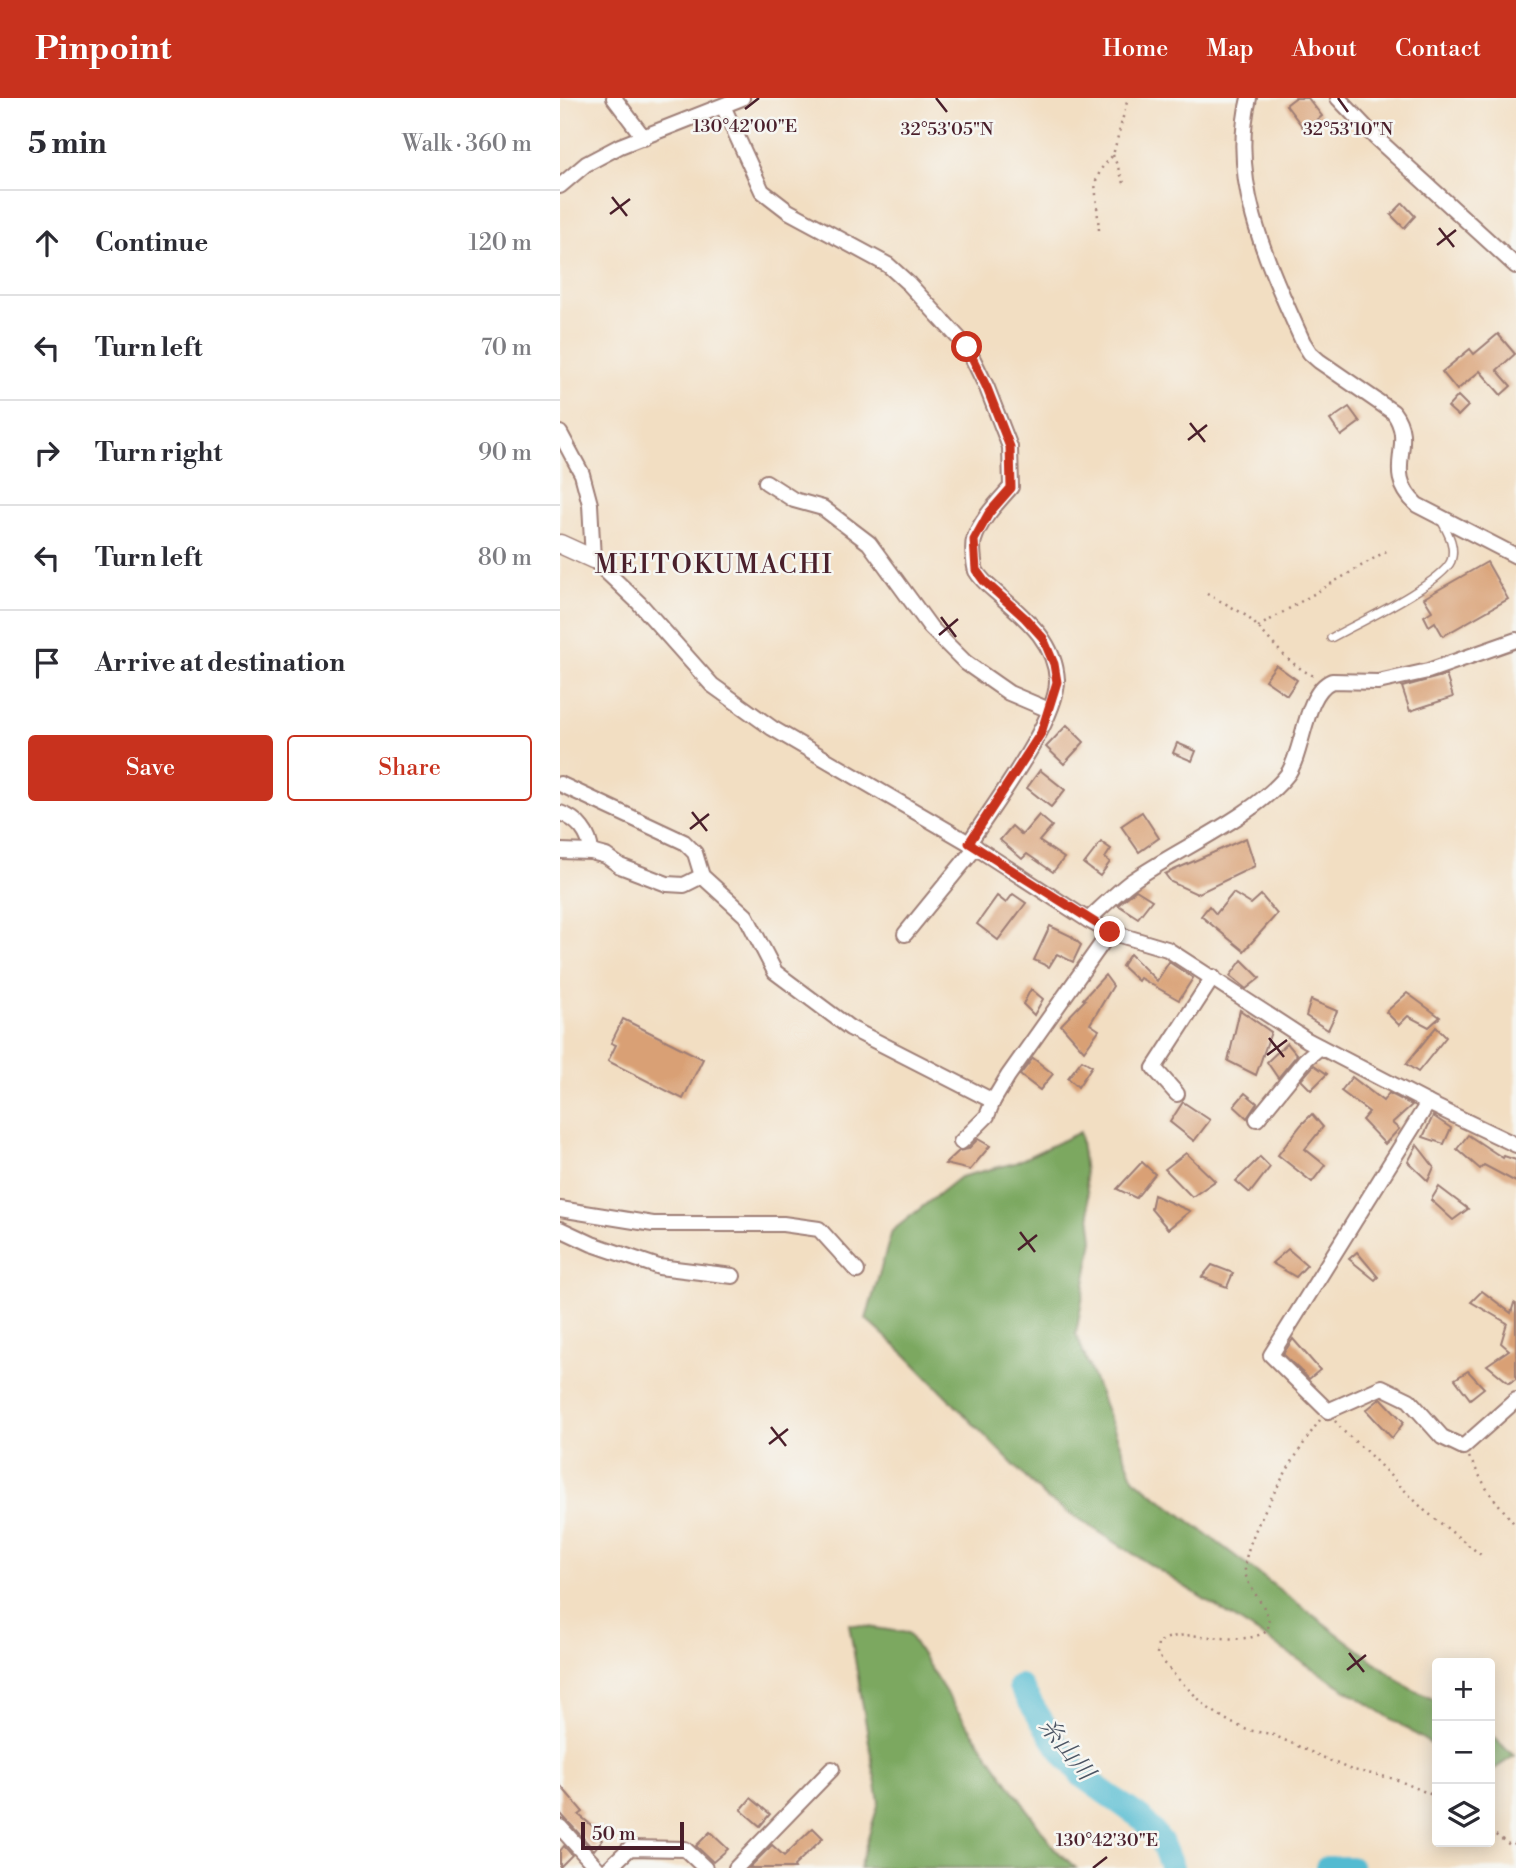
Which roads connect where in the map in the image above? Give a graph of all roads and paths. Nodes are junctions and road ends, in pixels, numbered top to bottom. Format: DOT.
graph roads {
  1 [pos="614,98"];
  2 [pos="742,98"];
  3 [pos="1128,98"];
  4 [pos="1249,98"];
  5 [pos="1338,98"];
  6 [pos="723,106"];
  7 [pos="644,138"];
  8 [pos="1114,155"];
  9 [pos="1124,183"];
  10 [pos="560,186"];
  11 [pos="1099,230"];
  12 [pos="1516,266"];
  13 [pos="560,433"];
  14 [pos="766,482"];
  15 [pos="1439,516"];
  16 [pos="560,544"];
  17 [pos="1388,550"];
  18 [pos="1516,556"];
  19 [pos="593,559"];
  20 [pos="1206,594"];
  21 [pos="1257,627"];
  22 [pos="1331,638"];
  23 [pos="1516,640"];
  24 [pos="1332,681"];
  25 [pos="1049,710"];
  26 [pos="560,784"];
  27 [pos="560,813"];
  28 [pos="973,845"];
  29 [pos="560,850"];
  30 [pos="591,852"];
  31 [pos="702,876"];
  32 [pos="1088,919"];
  33 [pos="1110,932"];
  34 [pos="905,934"];
  35 [pos="1213,977"];
  36 [pos="1320,1047"];
  37 [pos="1177,1094"];
  38 [pos="993,1101"];
  39 [pos="1428,1103"];
  40 [pos="1257,1119"];
  41 [pos="961,1142"];
  42 [pos="1516,1145"];
  43 [pos="560,1209"];
  44 [pos="560,1229"];
  45 [pos="857,1271"];
  46 [pos="733,1276"];
  47 [pos="1516,1400"];
  48 [pos="1328,1411"];
  49 [pos="1463,1447"];
  50 [pos="1516,1526"];
  51 [pos="1481,1555"];
  52 [pos="832,1769"];
  53 [pos="1432,1795"];
  54 [pos="560,1827"];
  55 [pos="1495,1834"];
  56 [pos="1516,1843"];
  57 [pos="597,1868"];
  58 [pos="609,1868"];
  59 [pos="705,1868"];
  60 [pos="736,1868"];
  1 -- 7 [label="street"];
  2 -- 6 [label="street"];
  3 -- 8 [label="path"];
  4 -- 15 [label="street"];
  5 -- 12 [label="street"];
  6 -- 7 [label="street"];
  6 -- 25 [label="street"];
  7 -- 10 [label="street"];
  8 -- 9 [label="path"];
  8 -- 11 [label="path"];
  13 -- 19 [label="street"];
  14 -- 25 [label="street"];
  15 -- 18 [label="street"];
  15 -- 22 [label="lane"];
  16 -- 19 [label="street"];
  17 -- 21 [label="path"];
  19 -- 28 [label="street"];
  20 -- 21 [label="path"];
  21 -- 24 [label="path"];
  23 -- 24 [label="street"];
  24 -- 32 [label="street"];
  25 -- 28 [label="street"];
  26 -- 31 [label="street"];
  27 -- 30 [label="street"];
  28 -- 32 [label="street"];
  28 -- 34 [label="street"];
  29 -- 30 [label="street"];
  30 -- 31 [label="street"];
  31 -- 38 [label="street"];
  32 -- 33 [label="street"];
  33 -- 35 [label="street"];
  33 -- 38 [label="street"];
  35 -- 36 [label="street"];
  35 -- 37 [label="street"];
  36 -- 39 [label="street"];
  36 -- 40 [label="street"];
  38 -- 41 [label="street"];
  39 -- 42 [label="street"];
  39 -- 48 [label="street"];
  43 -- 45 [label="street"];
  44 -- 46 [label="street"];
  47 -- 49 [label="street"];
  48 -- 49 [label="street"];
  48 -- 51 [label="path"];
  48 -- 53 [label="path"];
  49 -- 50 [label="path"];
  52 -- 60 [label="street"];
  54 -- 57 [label="street"];
  55 -- 56 [label="path"];
  58 -- 59 [label="street"];
}
